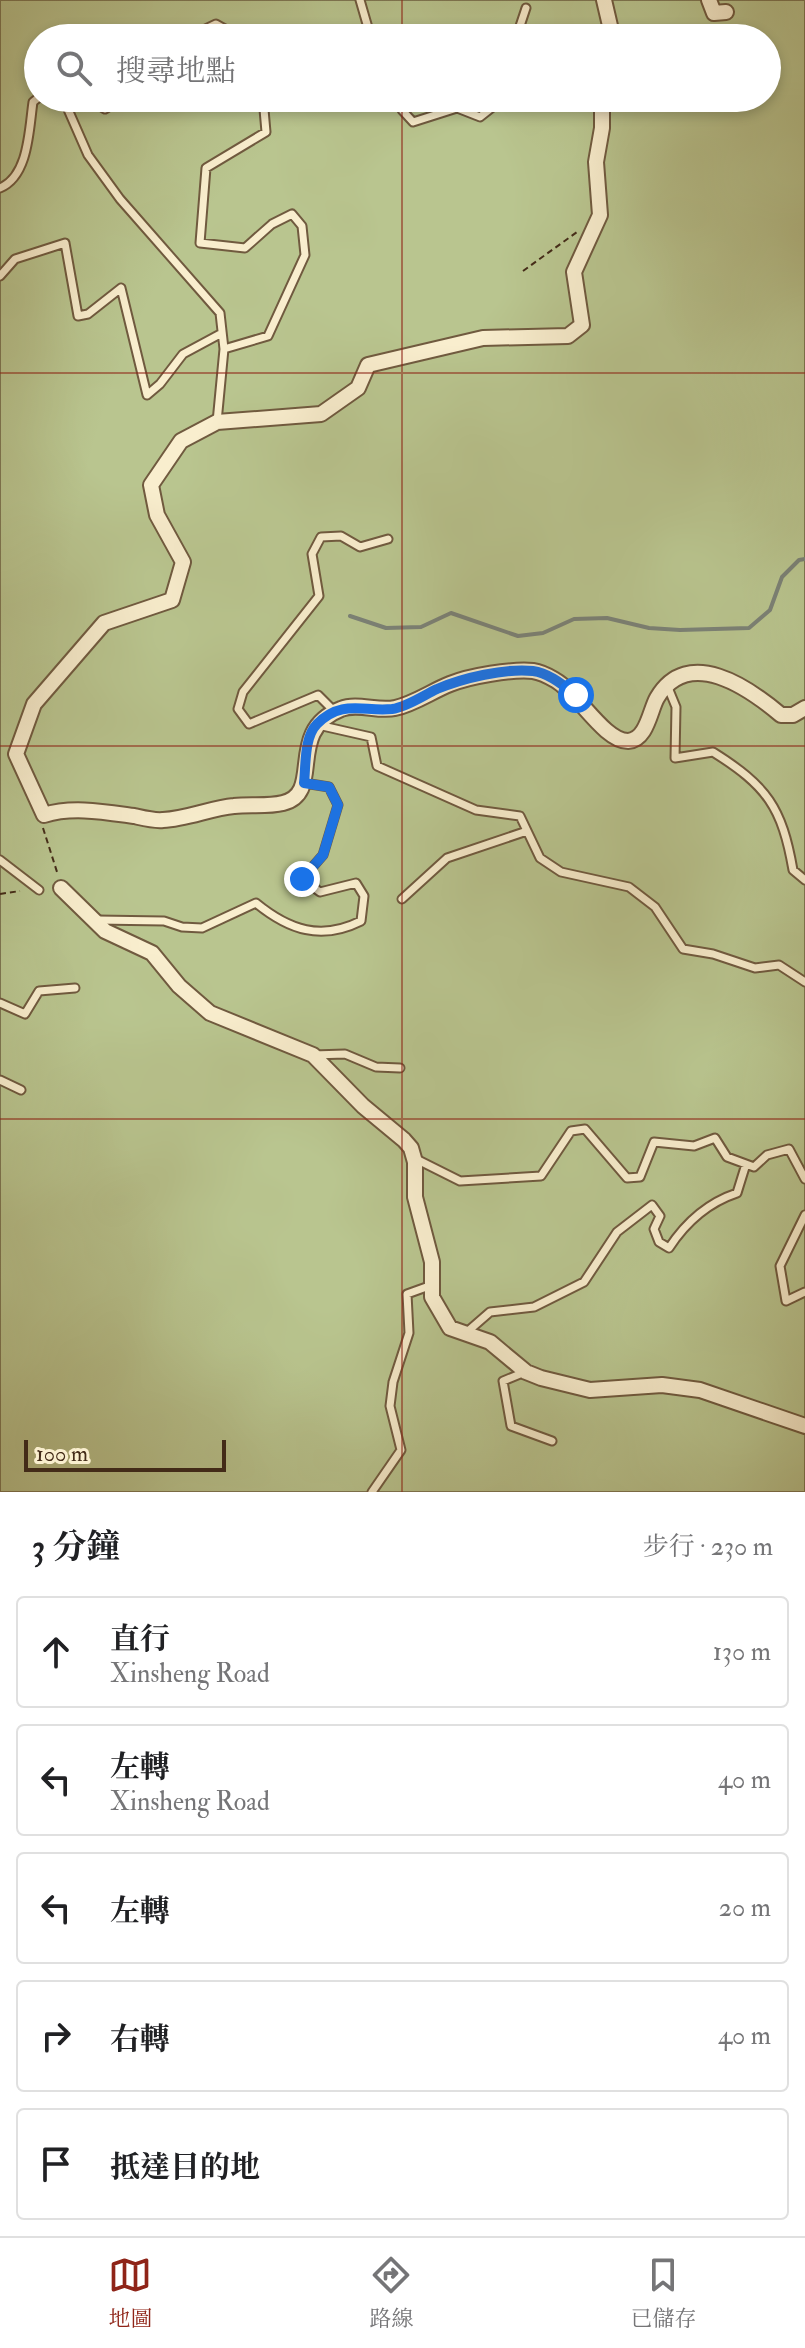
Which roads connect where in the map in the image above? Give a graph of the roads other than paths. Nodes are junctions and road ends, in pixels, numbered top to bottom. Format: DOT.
graph roads {
  1 [pos="360,0"];
  2 [pos="604,0"];
  3 [pos="709,0"];
  4 [pos="526,8"];
  5 [pos="726,12"];
  6 [pos="367,24"];
  7 [pos="521,24"];
  8 [pos="610,24"];
  9 [pos="31,112"];
  10 [pos="69,112"];
  11 [pos="264,112"];
  12 [pos="404,112"];
  13 [pos="444,112"];
  14 [pos="467,112"];
  15 [pos="486,112"];
  16 [pos="602,112"];
  17 [pos="0,188"];
  18 [pos="0,276"];
  19 [pos="222,333"];
  20 [pos="224,349"];
  21 [pos="217,422"];
  22 [pos="388,539"];
  23 [pos="667,685"];
  24 [pos="805,708"];
  25 [pos="335,712"];
  26 [pos="316,725"];
  27 [pos="304,783"];
  28 [pos="527,831"];
  29 [pos="0,860"];
  30 [pos="805,880"];
  31 [pos="61,888"];
  32 [pos="39,890"];
  33 [pos="402,899"];
  34 [pos="95,920"];
  35 [pos="805,982"];
  36 [pos="75,988"];
  37 [pos="0,1003"];
  38 [pos="313,1055"];
  39 [pos="400,1068"];
  40 [pos="0,1080"];
  41 [pos="21,1090"];
  42 [pos="413,1157"];
  43 [pos="746,1164"];
  44 [pos="805,1179"];
  45 [pos="805,1215"];
  46 [pos="432,1285"];
  47 [pos="805,1292"];
  48 [pos="465,1333"];
  49 [pos="526,1372"];
  50 [pos="805,1426"];
  51 [pos="552,1441"];
  52 [pos="372,1492"];
  1 -- 6 [label="lane"];
  2 -- 8 [label="street"];
  3 -- 5 [label="street"];
  4 -- 7 [label="lane"];
  9 -- 17 [label="lane"];
  10 -- 19 [label="lane"];
  11 -- 20 [label="lane"];
  12 -- 13 [label="lane"];
  14 -- 15 [label="lane"];
  16 -- 21 [label="street"];
  18 -- 19 [label="lane"];
  19 -- 20 [label="lane"];
  20 -- 21 [label="lane"];
  21 -- 27 [label="street"];
  22 -- 25 [label="lane"];
  23 -- 24 [label="street"];
  23 -- 25 [label="street"];
  23 -- 30 [label="lane"];
  25 -- 26 [label="street"];
  26 -- 27 [label="street"];
  26 -- 28 [label="lane"];
  27 -- 34 [label="lane"];
  28 -- 33 [label="lane"];
  28 -- 35 [label="lane"];
  29 -- 32 [label="lane"];
  31 -- 34 [label="street"];
  34 -- 38 [label="street"];
  36 -- 37 [label="lane"];
  38 -- 39 [label="lane"];
  38 -- 42 [label="street"];
  40 -- 41 [label="lane"];
  42 -- 43 [label="lane"];
  42 -- 46 [label="street"];
  43 -- 44 [label="lane"];
  43 -- 48 [label="lane"];
  45 -- 47 [label="lane"];
  46 -- 48 [label="street"];
  46 -- 52 [label="lane"];
  48 -- 49 [label="street"];
  49 -- 50 [label="street"];
  49 -- 51 [label="lane"];
}
